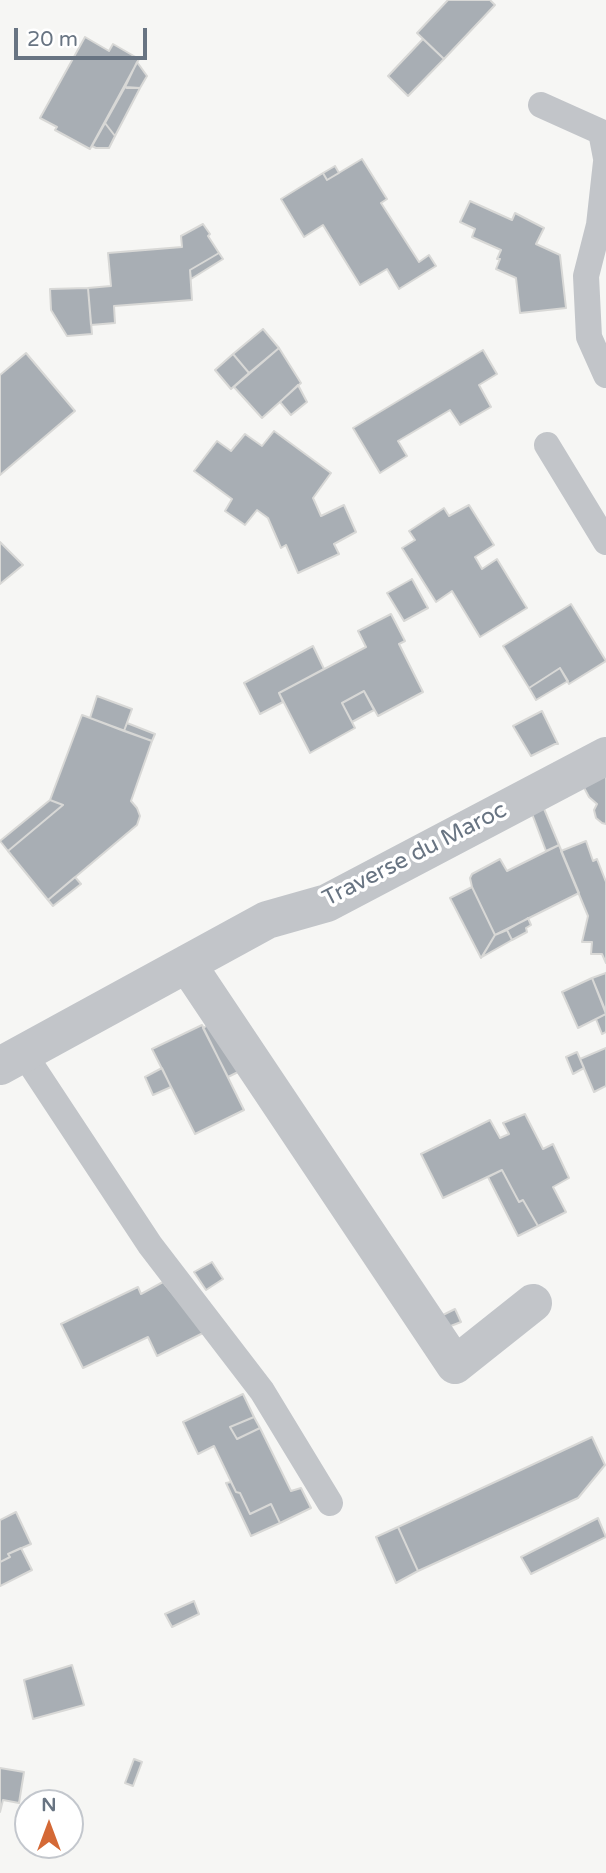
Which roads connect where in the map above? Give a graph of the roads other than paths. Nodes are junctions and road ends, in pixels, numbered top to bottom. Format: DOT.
graph roads {
  1 [pos="541,105"];
  2 [pos="606,160"];
  3 [pos="606,375"];
  4 [pos="547,445"];
  5 [pos="606,542"];
  6 [pos="606,756"];
  7 [pos="187,964"];
  8 [pos="12,1060"];
  9 [pos="533,1303"];
  10 [pos="330,1503"];
  1 -- 2 [label="lane"];
  2 -- 3 [label="lane"];
  4 -- 5 [label="lane"];
  6 -- 7 [label="street, Traverse du Maroc"];
  7 -- 8 [label="street, Traverse du Maroc"];
  7 -- 9 [label="street"];
  8 -- 10 [label="lane"];
}
